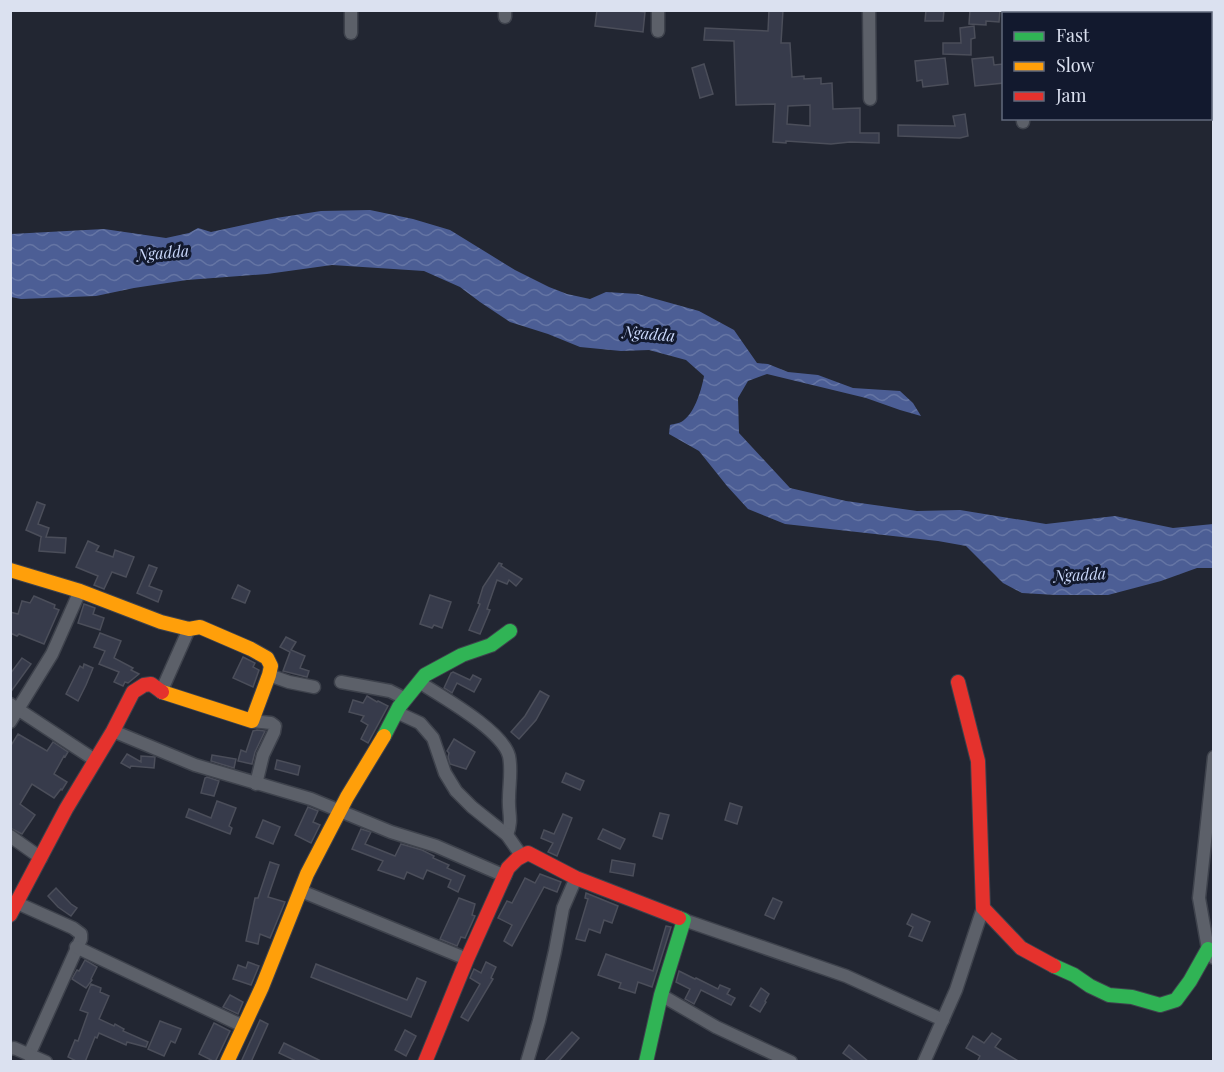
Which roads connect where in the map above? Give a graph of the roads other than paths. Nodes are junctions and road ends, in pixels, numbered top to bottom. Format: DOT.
graph roads {
  1 [pos="351,10"];
  2 [pos="658,10"];
  3 [pos="869,10"];
  4 [pos="658,31"];
  5 [pos="351,33"];
  6 [pos="870,99"];
  7 [pos="10,570"];
  8 [pos="80,591"];
  9 [pos="189,629"];
  10 [pos="510,630"];
  11 [pos="269,675"];
  12 [pos="341,682"];
  13 [pos="419,682"];
  14 [pos="958,682"];
  15 [pos="314,687"];
  16 [pos="161,692"];
  17 [pos="406,699"];
  18 [pos="15,706"];
  19 [pos="396,712"];
  20 [pos="252,721"];
  21 [pos="10,722"];
  22 [pos="113,731"];
  23 [pos="1214,757"];
  24 [pos="95,760"];
  25 [pos="256,784"];
  26 [pos="340,810"];
  27 [pos="507,835"];
  28 [pos="10,836"];
  29 [pos="521,855"];
  30 [pos="41,858"];
  31 [pos="505,876"];
  32 [pos="576,878"];
  33 [pos="301,891"];
  34 [pos="983,908"];
  35 [pos="14,909"];
  36 [pos="684,920"];
  37 [pos="76,947"];
  38 [pos="1211,953"];
  39 [pos="467,959"];
  40 [pos="661,995"];
  41 [pos="943,1020"];
  42 [pos="243,1026"];
  43 [pos="12,1047"];
  44 [pos="29,1055"];
  45 [pos="46,1062"];
  46 [pos="227,1062"];
  47 [pos="425,1062"];
  48 [pos="527,1062"];
  49 [pos="646,1062"];
  50 [pos="791,1062"];
  51 [pos="924,1062"];
  1 -- 5 [label="street"];
  2 -- 4 [label="street"];
  3 -- 6 [label="street"];
  7 -- 8 [label="street"];
  8 -- 9 [label="street"];
  8 -- 18 [label="street"];
  9 -- 11 [label="street"];
  9 -- 16 [label="street"];
  10 -- 13 [label="street"];
  11 -- 15 [label="street"];
  11 -- 20 [label="street"];
  12 -- 17 [label="street"];
  13 -- 17 [label="street"];
  13 -- 27 [label="street"];
  14 -- 34 [label="street"];
  16 -- 20 [label="street"];
  16 -- 22 [label="street"];
  17 -- 19 [label="street"];
  18 -- 21 [label="street"];
  18 -- 24 [label="street"];
  19 -- 26 [label="street"];
  19 -- 27 [label="street"];
  20 -- 25 [label="street"];
  22 -- 24 [label="street"];
  22 -- 25 [label="street"];
  23 -- 38 [label="street"];
  24 -- 30 [label="street"];
  25 -- 26 [label="street"];
  26 -- 31 [label="street"];
  26 -- 33 [label="street"];
  27 -- 29 [label="street"];
  28 -- 30 [label="street"];
  29 -- 31 [label="street"];
  29 -- 32 [label="street"];
  30 -- 35 [label="street"];
  31 -- 39 [label="street"];
  32 -- 36 [label="street"];
  32 -- 48 [label="street"];
  33 -- 39 [label="street"];
  33 -- 42 [label="street"];
  34 -- 38 [label="street"];
  34 -- 41 [label="street"];
  35 -- 37 [label="street"];
  36 -- 40 [label="street"];
  36 -- 41 [label="street"];
  37 -- 42 [label="street"];
  37 -- 44 [label="street"];
  39 -- 47 [label="street"];
  40 -- 49 [label="street"];
  40 -- 50 [label="street"];
  41 -- 51 [label="street"];
  42 -- 46 [label="street"];
  43 -- 44 [label="street"];
  44 -- 45 [label="street"];
}
